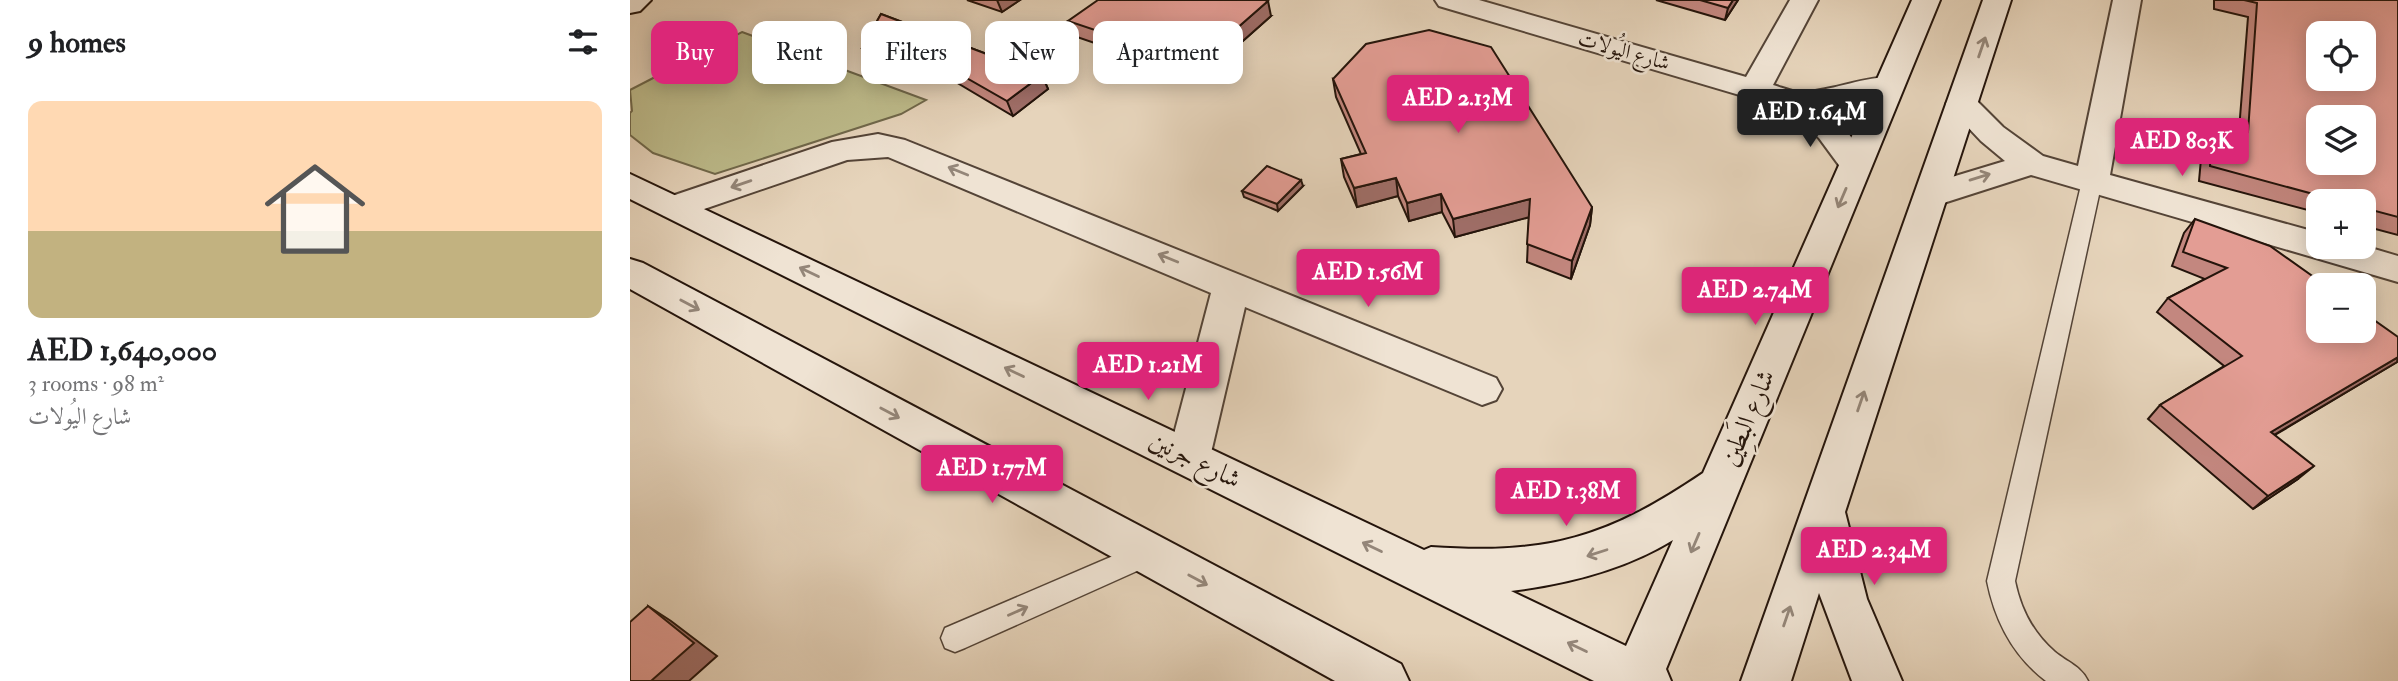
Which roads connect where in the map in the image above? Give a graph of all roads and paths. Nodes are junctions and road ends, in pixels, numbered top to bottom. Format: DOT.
graph roads {
  1 [pos="637,0"];
  2 [pos="1449,0"];
  3 [pos="1804,0"];
  4 [pos="1926,0"];
  5 [pos="1997,0"];
  6 [pos="2127,0"];
  7 [pos="630,5"];
  8 [pos="1889,86"];
  9 [pos="1755,89"];
  10 [pos="1798,102"];
  11 [pos="1962,104"];
  12 [pos="1856,164"];
  13 [pos="2031,164"];
  14 [pos="2092,181"];
  15 [pos="630,185"];
  16 [pos="1931,194"];
  17 [pos="675,207"];
  18 [pos="2306,242"];
  19 [pos="2364,259"];
  20 [pos="2398,269"];
  21 [pos="630,272"];
  22 [pos="1232,284"];
  23 [pos="1482,389"];
  24 [pos="1189,457"];
  25 [pos="1720,485"];
  26 [pos="1823,510"];
  27 [pos="1149,553"];
  28 [pos="1411,566"];
  29 [pos="955,638"];
  30 [pos="1371,676"];
  31 [pos="1640,680"];
  32 [pos="1766,681"];
  33 [pos="1877,681"];
  34 [pos="2073,681"];
  1 -- 7 [label="main road"];
  2 -- 9 [label="main road, شارع اليُولات"];
  3 -- 9 [label="main road"];
  4 -- 8 [label="main road, شارع البَطِين"];
  11 -- 5 [label="main road, one-way"];
  6 -- 14 [label="main road"];
  8 -- 10 [label="main road, شارع اليُولات"];
  8 -- 12 [label="main road, شارع البَطِين"];
  9 -- 10 [label="main road, شارع اليُولات"];
  10 -- 12 [label="main road, شارع اليُولات"];
  11 -- 13 [label="main road"];
  11 -- 16 [label="main road"];
  12 -- 25 [label="main road, شارع البَطِين, one-way"];
  13 -- 14 [label="main road"];
  16 -- 13 [label="main road, one-way"];
  14 -- 18 [label="main road"];
  14 -- 34 [label="lane"];
  15 -- 17 [label="main road, شارع جرنين"];
  26 -- 16 [label="main road, one-way"];
  22 -- 17 [label="main road, one-way"];
  24 -- 17 [label="main road, شارع جرنين, one-way"];
  19 -- 20 [label="main road"];
  21 -- 27 [label="main road, one-way"];
  22 -- 23 [label="main road"];
  22 -- 24 [label="main road"];
  28 -- 24 [label="main road, شارع جرنين, one-way"];
  25 -- 28 [label="main road, one-way"];
  25 -- 31 [label="main road, شارع البَطِين, one-way"];
  32 -- 26 [label="main road, one-way"];
  26 -- 33 [label="main road"];
  29 -- 27 [label="lane, one-way"];
  27 -- 30 [label="main road, one-way"];
  31 -- 28 [label="main road, شارع جرنين, one-way"];
}
